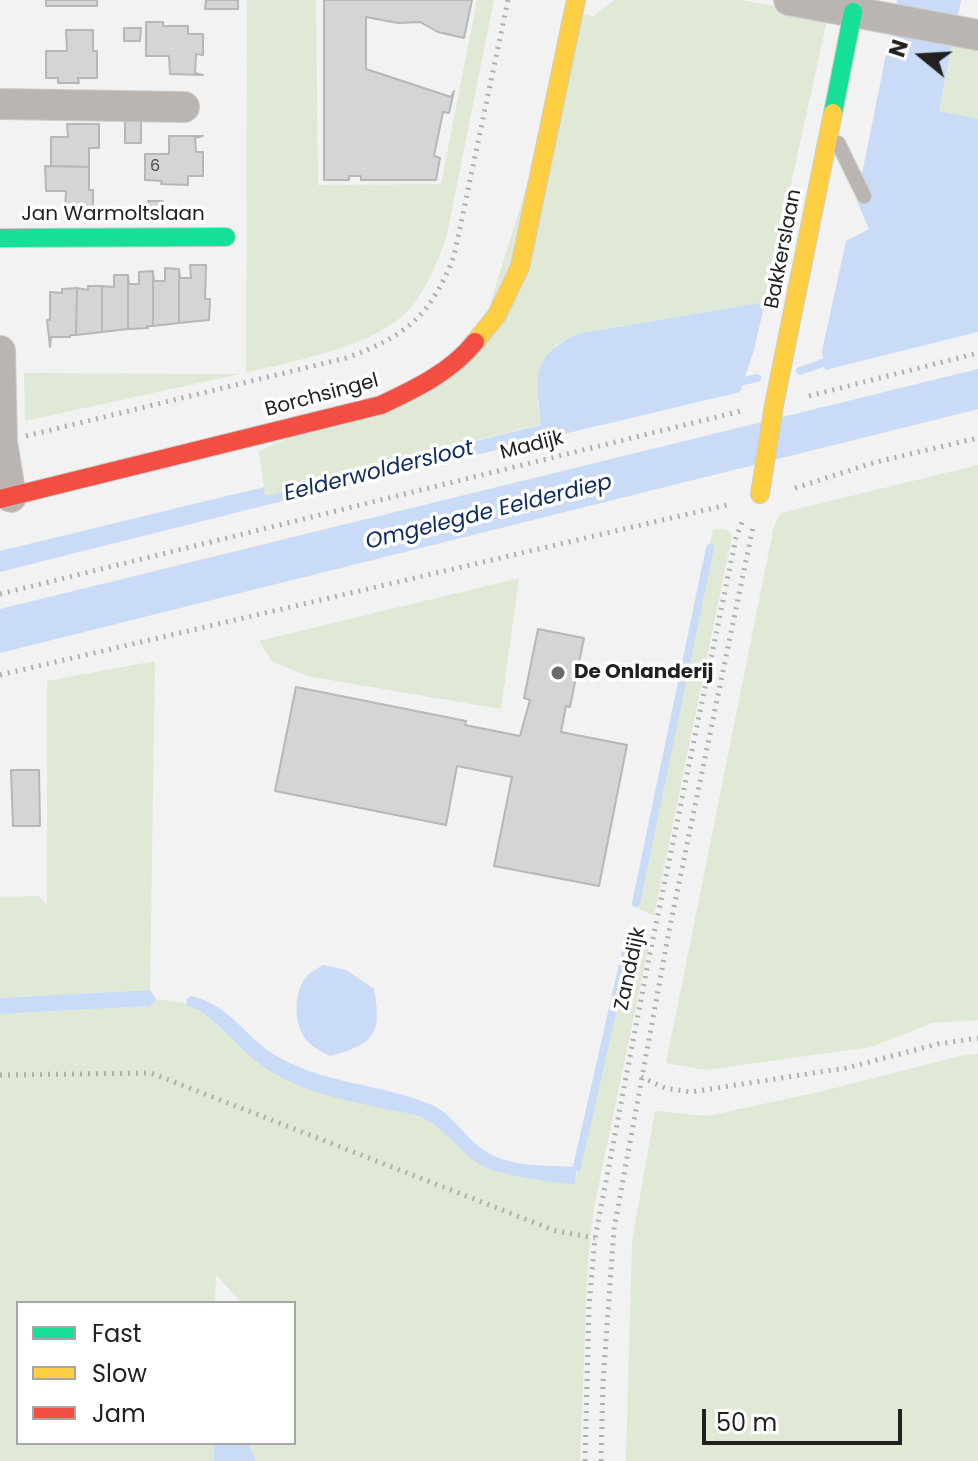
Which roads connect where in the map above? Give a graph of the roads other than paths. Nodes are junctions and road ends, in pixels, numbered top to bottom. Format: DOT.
graph roads {
  1 [pos="576,0"];
  2 [pos="789,0"];
  3 [pos="868,15"];
  4 [pos="969,34"];
  5 [pos="0,104"];
  6 [pos="184,107"];
  7 [pos="830,129"];
  8 [pos="864,196"];
  9 [pos="226,237"];
  10 [pos="0,238"];
  11 [pos="0,351"];
  12 [pos="7,482"];
  13 [pos="752,497"];
  1 -- 12 [label="main road, Borchsingel"];
  2 -- 3 [label="street"];
  3 -- 4 [label="street"];
  3 -- 7 [label="main road, Bakkerslaan"];
  5 -- 6 [label="street"];
  7 -- 8 [label="lane"];
  7 -- 13 [label="main road, Bakkerslaan"];
  9 -- 10 [label="main road, Jan Warmoltslaan"];
  11 -- 12 [label="street"];
}
